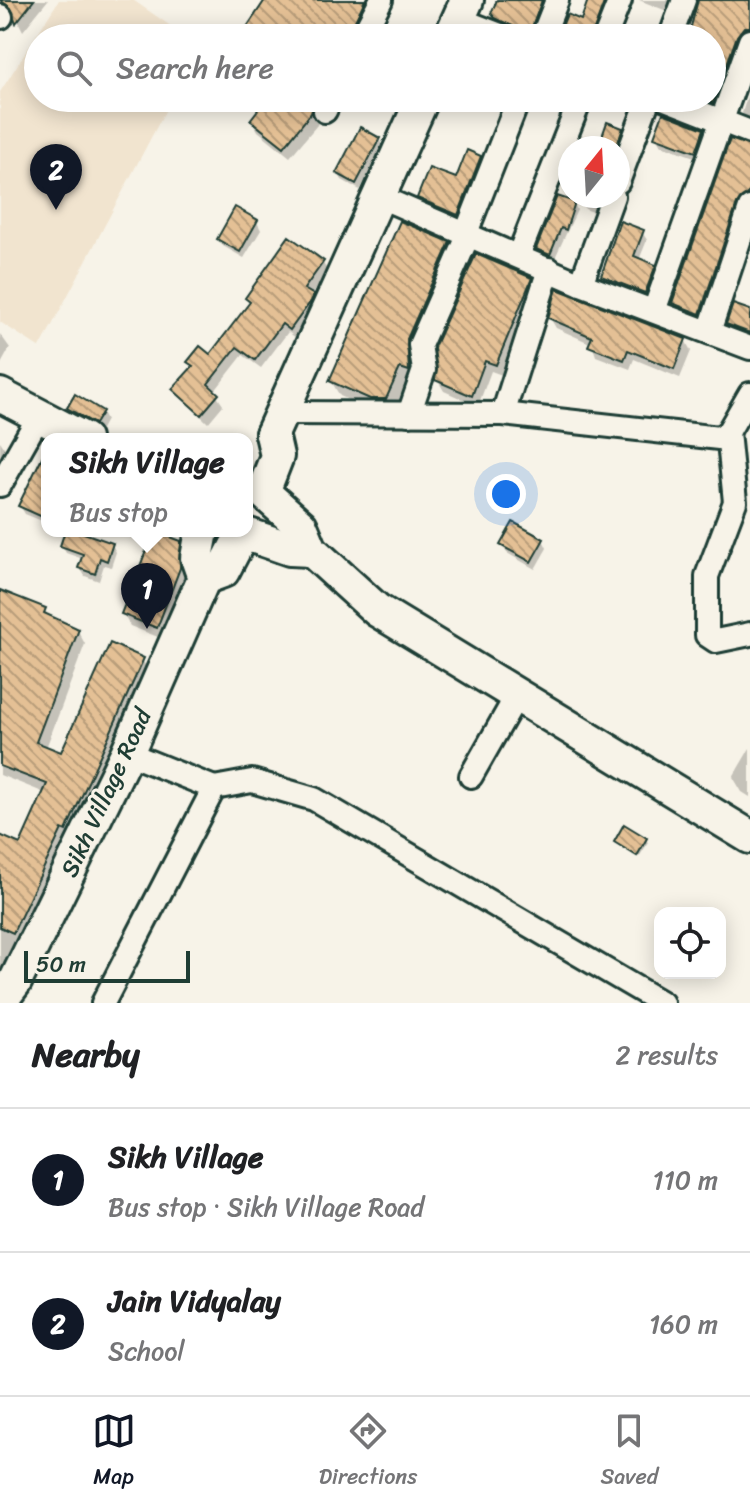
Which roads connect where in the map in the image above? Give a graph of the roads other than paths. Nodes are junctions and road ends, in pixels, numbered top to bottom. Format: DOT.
graph roads {
  1 [pos="381,0"];
  2 [pos="557,0"];
  3 [pos="620,0"];
  4 [pos="684,0"];
  5 [pos="368,24"];
  6 [pos="548,24"];
  7 [pos="611,24"];
  8 [pos="675,24"];
  9 [pos="750,41"];
  10 [pos="726,110"];
  11 [pos="417,112"];
  12 [pos="514,112"];
  13 [pos="575,112"];
  14 [pos="644,112"];
  15 [pos="699,112"];
  16 [pos="725,112"];
  17 [pos="722,121"];
  18 [pos="750,132"];
  19 [pos="630,149"];
  20 [pos="378,196"];
  21 [pos="609,208"];
  22 [pos="750,208"];
  23 [pos="468,234"];
  24 [pos="519,254"];
  25 [pos="549,269"];
  26 [pos="581,284"];
  27 [pos="654,311"];
  28 [pos="709,332"];
  29 [pos="750,348"];
  30 [pos="750,394"];
  31 [pos="0,395"];
  32 [pos="409,414"];
  33 [pos="503,414"];
  34 [pos="38,418"];
  35 [pos="267,431"];
  36 [pos="728,432"];
  37 [pos="71,433"];
  38 [pos="255,484"];
  39 [pos="0,485"];
  40 [pos="253,524"];
  41 [pos="253,536"];
  42 [pos="201,537"];
  43 [pos="237,537"];
  44 [pos="311,550"];
  45 [pos="204,578"];
  46 [pos="750,634"];
  47 [pos="516,697"];
  48 [pos="127,753"];
  49 [pos="471,776"];
  50 [pos="214,788"];
  51 [pos="750,837"];
  52 [pos="0,1002"];
  53 [pos="103,1003"];
  54 [pos="662,1003"];
  1 -- 5 [label="street"];
  2 -- 6 [label="street"];
  3 -- 7 [label="street"];
  4 -- 8 [label="street"];
  9 -- 10 [label="street"];
  11 -- 20 [label="main road"];
  12 -- 23 [label="street"];
  13 -- 24 [label="street"];
  14 -- 19 [label="street"];
  15 -- 17 [label="street"];
  16 -- 17 [label="street"];
  17 -- 18 [label="street"];
  17 -- 27 [label="street"];
  20 -- 23 [label="street"];
  20 -- 35 [label="main road"];
  21 -- 26 [label="street"];
  22 -- 28 [label="street"];
  23 -- 24 [label="street"];
  23 -- 32 [label="street"];
  24 -- 25 [label="street"];
  25 -- 26 [label="street"];
  25 -- 33 [label="street"];
  26 -- 27 [label="street"];
  27 -- 28 [label="street"];
  28 -- 29 [label="street"];
  30 -- 36 [label="street"];
  31 -- 34 [label="main road"];
  32 -- 33 [label="street"];
  32 -- 35 [label="street"];
  33 -- 36 [label="street"];
  34 -- 37 [label="main road"];
  34 -- 39 [label="street"];
  35 -- 38 [label="main road"];
  36 -- 46 [label="street"];
  38 -- 40 [label="main road"];
  38 -- 44 [label="main road"];
  41 -- 44 [label="main road"];
  42 -- 45 [label="main road"];
  43 -- 45 [label="main road"];
  44 -- 47 [label="main road"];
  45 -- 48 [label="main road, Sikh Village Road"];
  47 -- 49 [label="street"];
  47 -- 51 [label="main road"];
  48 -- 50 [label="street"];
  48 -- 52 [label="main road, Sikh Village Road"];
  50 -- 53 [label="street"];
  50 -- 54 [label="street"];
}
